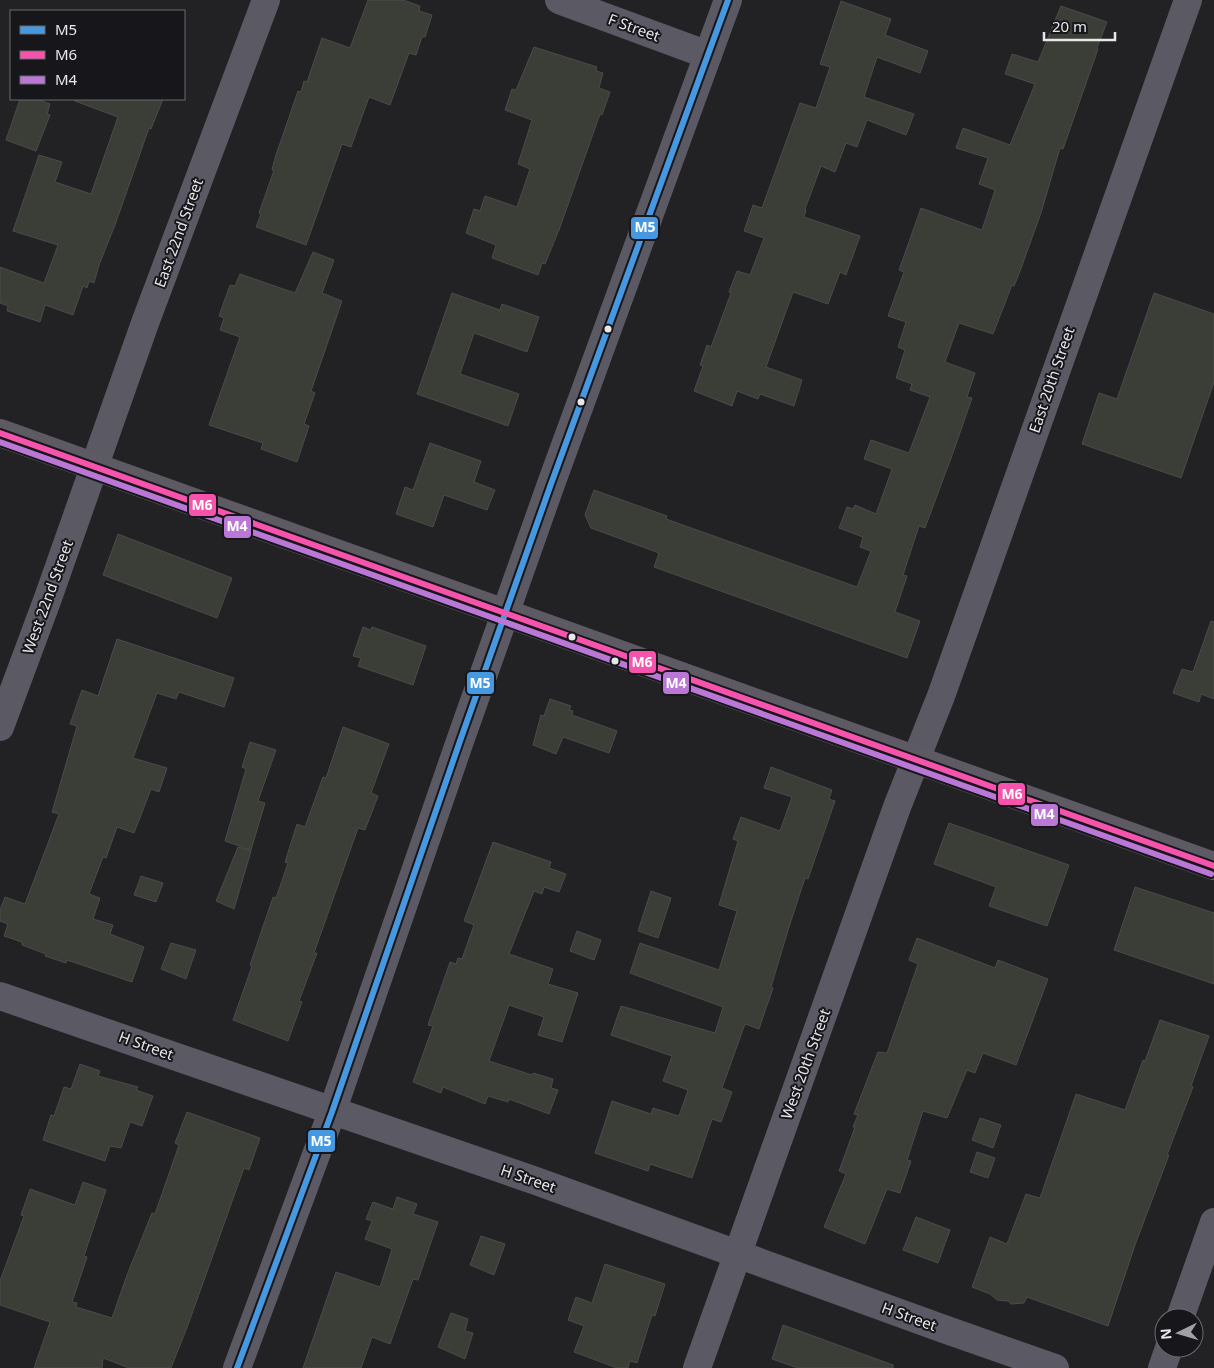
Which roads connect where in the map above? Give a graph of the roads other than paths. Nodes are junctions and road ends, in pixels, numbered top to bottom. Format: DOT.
graph roads {
  1 [pos="266,0"];
  2 [pos="559,0"];
  3 [pos="728,0"];
  4 [pos="1188,0"];
  5 [pos="708,55"];
  6 [pos="0,433"];
  7 [pos="94,468"];
  8 [pos="505,614"];
  9 [pos="0,727"];
  10 [pos="916,760"];
  11 [pos="1214,866"];
  12 [pos="0,996"];
  13 [pos="332,1112"];
  14 [pos="1214,1222"];
  15 [pos="738,1254"];
  16 [pos="1184,1308"];
  17 [pos="237,1368"];
  18 [pos="697,1368"];
  19 [pos="1055,1368"];
  1 -- 7 [label="street, East 22nd Street"];
  2 -- 5 [label="street, F Street"];
  3 -- 5 [label="street"];
  4 -- 10 [label="street, East 20th Street"];
  5 -- 8 [label="street"];
  6 -- 7 [label="main road"];
  7 -- 8 [label="main road"];
  7 -- 9 [label="street, West 22nd Street"];
  8 -- 10 [label="main road"];
  8 -- 13 [label="street"];
  10 -- 11 [label="main road"];
  10 -- 15 [label="street, West 20th Street"];
  12 -- 13 [label="street, H Street"];
  13 -- 15 [label="street, H Street"];
  13 -- 17 [label="street"];
  14 -- 16 [label="street"];
  15 -- 18 [label="street, West 20th Street"];
  15 -- 19 [label="street, H Street"];
}
